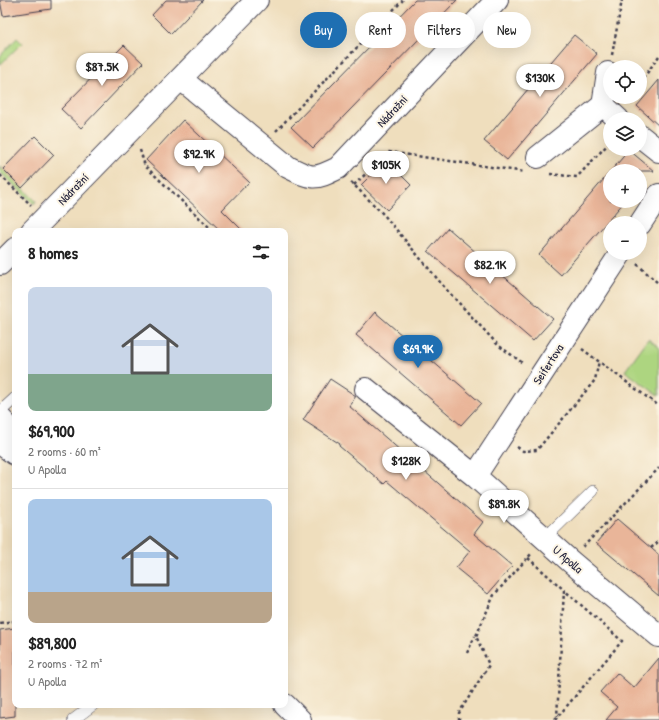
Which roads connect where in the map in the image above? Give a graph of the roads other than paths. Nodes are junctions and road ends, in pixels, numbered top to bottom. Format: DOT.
graph roads {
  1 [pos="257,0"];
  2 [pos="497,0"];
  3 [pos="181,79"];
  4 [pos="603,117"];
  5 [pos="647,142"];
  6 [pos="659,151"];
  7 [pos="538,168"];
  8 [pos="659,195"];
  9 [pos="645,216"];
  10 [pos="35,228"];
  11 [pos="12,252"];
  12 [pos="626,260"];
  13 [pos="0,264"];
  14 [pos="366,389"];
  15 [pos="12,401"];
  16 [pos="0,412"];
  17 [pos="0,418"];
  18 [pos="12,431"];
  19 [pos="0,443"];
  20 [pos="12,452"];
  21 [pos="475,476"];
  22 [pos="593,491"];
  23 [pos="545,538"];
  24 [pos="659,636"];
  25 [pos="89,708"];
  26 [pos="288,708"];
  27 [pos="73,720"];
  28 [pos="300,720"];
  1 -- 3 [label="street, Nádražní"];
  2 -- 3 [label="street, Nádražní"];
  3 -- 10 [label="street, Nádražní"];
  4 -- 7 [label="street"];
  5 -- 6 [label="street"];
  8 -- 9 [label="street"];
  11 -- 13 [label="street"];
  12 -- 21 [label="street, Seifertova"];
  14 -- 21 [label="street, U Apolla"];
  15 -- 16 [label="lane"];
  17 -- 18 [label="street"];
  19 -- 20 [label="street"];
  21 -- 23 [label="street, U Apolla"];
  22 -- 23 [label="lane"];
  23 -- 24 [label="street, U Apolla"];
  25 -- 27 [label="lane"];
  26 -- 28 [label="street"];
}
